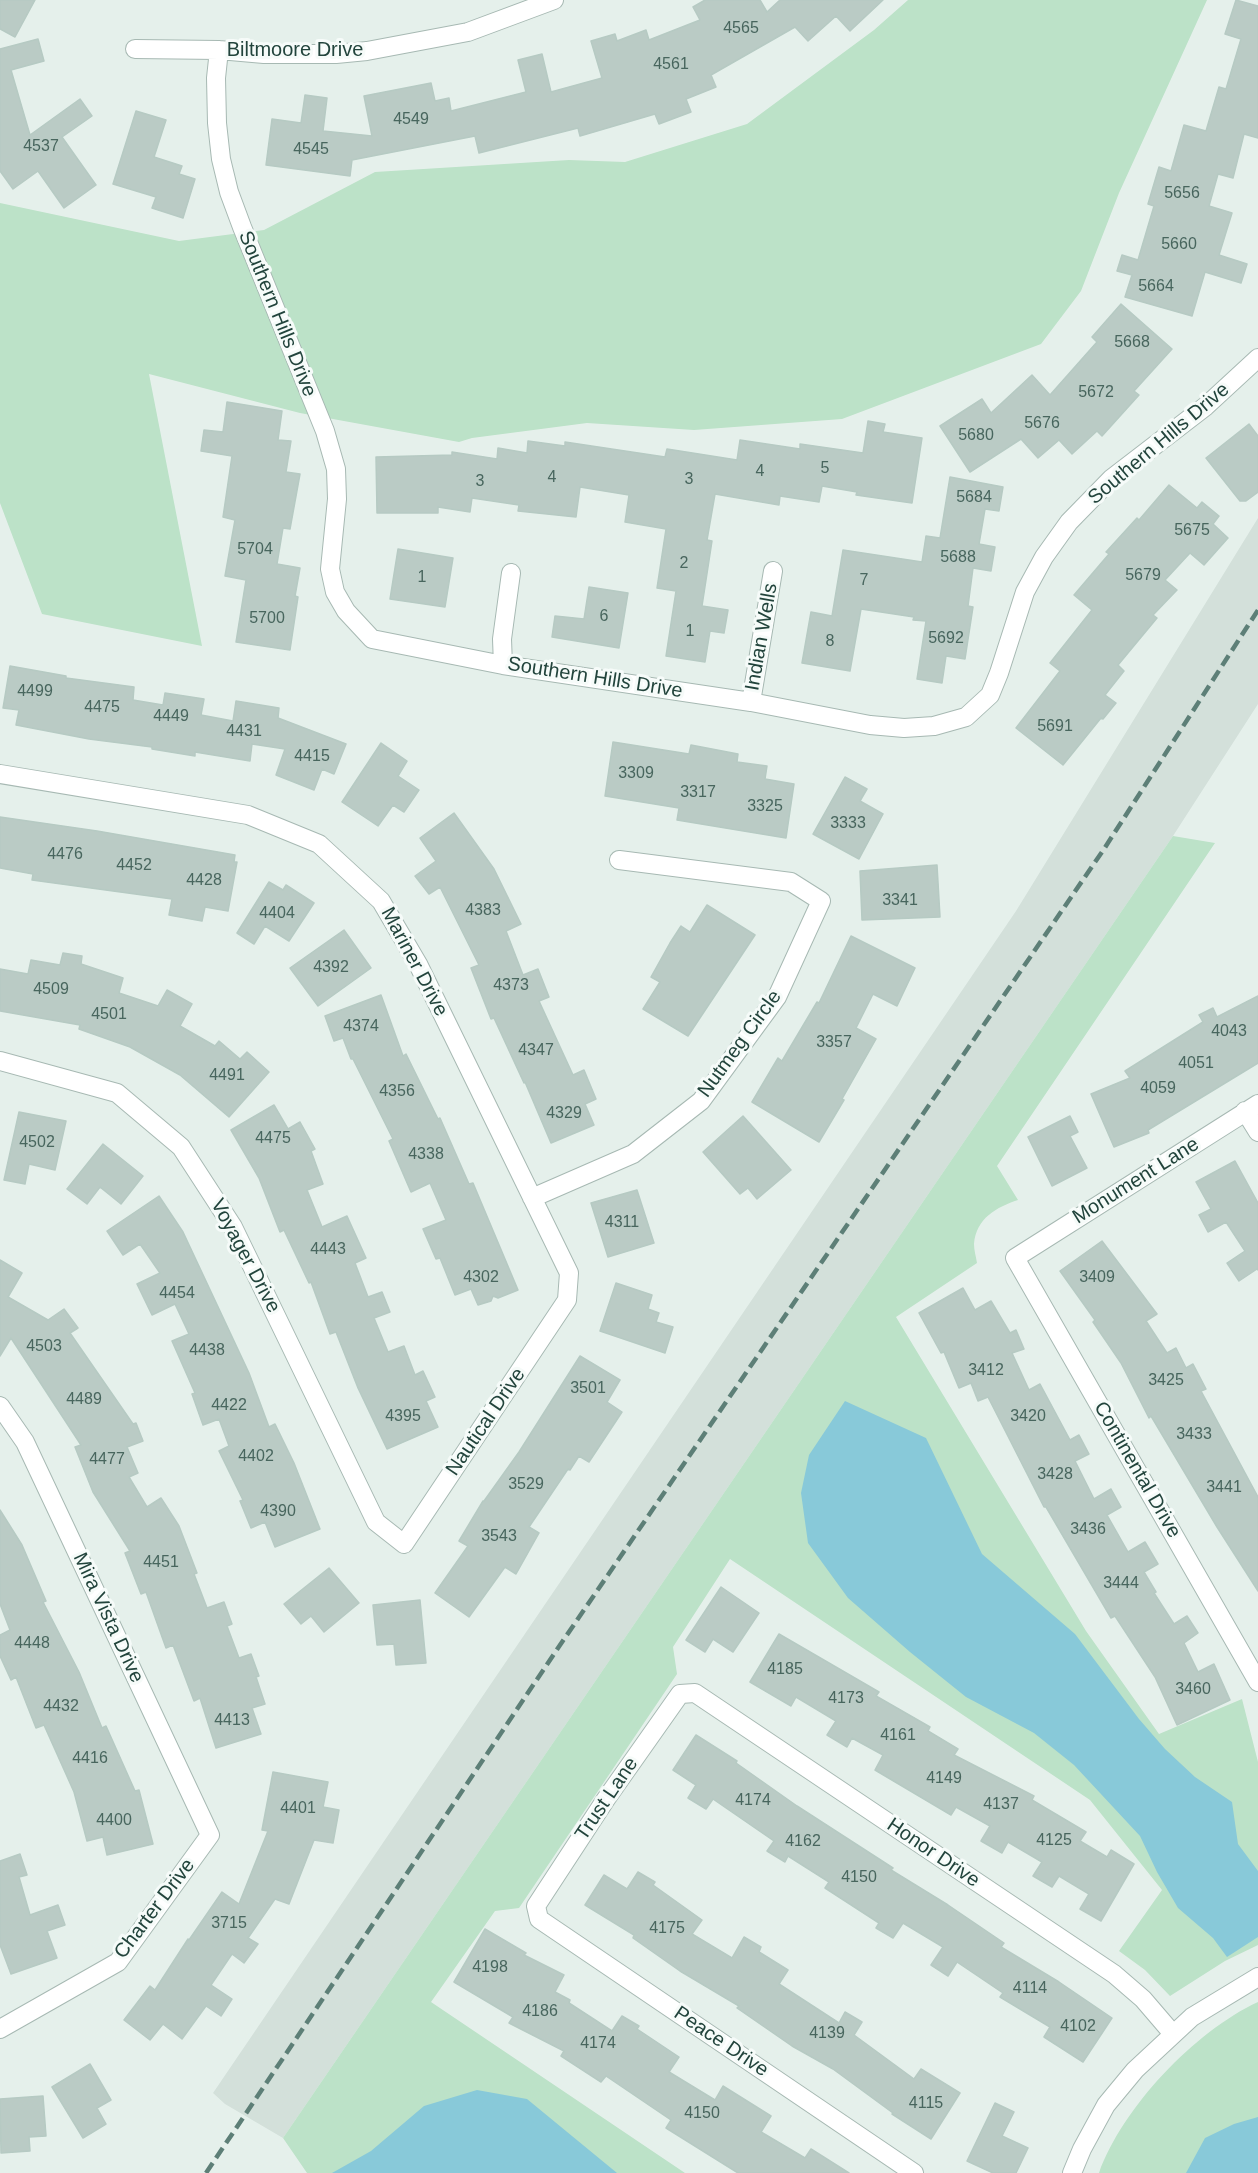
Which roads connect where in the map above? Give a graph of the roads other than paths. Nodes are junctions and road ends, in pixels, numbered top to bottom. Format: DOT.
graph roads {
  1 [pos="554,0"];
  2 [pos="135,49"];
  3 [pos="219,50"];
  4 [pos="1258,358"];
  5 [pos="773,571"];
  6 [pos="511,573"];
  7 [pos="503,665"];
  8 [pos="751,702"];
  9 [pos="0,774"];
  10 [pos="619,860"];
  11 [pos="0,1061"];
  12 [pos="1252,1108"];
  13 [pos="1258,1132"];
  14 [pos="532,1198"];
  15 [pos="1015,1258"];
  16 [pos="567,1300"];
  17 [pos="0,1406"];
  18 [pos="404,1544"];
  19 [pos="1258,1681"];
  20 [pos="680,1694"];
  21 [pos="210,1835"];
  22 [pos="536,1906"];
  23 [pos="1258,1977"];
  24 [pos="0,2029"];
  25 [pos="1173,2034"];
  26 [pos="914,2173"];
  27 [pos="1072,2173"];
  1 -- 3 [label="street, Biltmoore Drive"];
  2 -- 3 [label="street, Biltmoore Drive"];
  3 -- 7 [label="street, Southern Hills Drive"];
  4 -- 8 [label="street, Southern Hills Drive"];
  5 -- 8 [label="street, Indian Wells"];
  6 -- 7 [label="street"];
  7 -- 8 [label="street, Southern Hills Drive"];
  9 -- 14 [label="street, Mariner Drive"];
  10 -- 14 [label="street, Nutmeg Circle"];
  11 -- 18 [label="street, Voyager Drive"];
  12 -- 13 [label="street"];
  12 -- 15 [label="street, Monument Lane"];
  14 -- 16 [label="street, Mariner Drive"];
  15 -- 19 [label="street, Continental Drive"];
  16 -- 18 [label="street, Nautical Drive"];
  17 -- 21 [label="street, Mira Vista Drive"];
  20 -- 22 [label="street, Trust Lane"];
  20 -- 25 [label="street, Honor Drive"];
  21 -- 24 [label="street, Charter Drive"];
  22 -- 26 [label="street, Peace Drive"];
  23 -- 25 [label="street"];
  25 -- 27 [label="street"];
}
